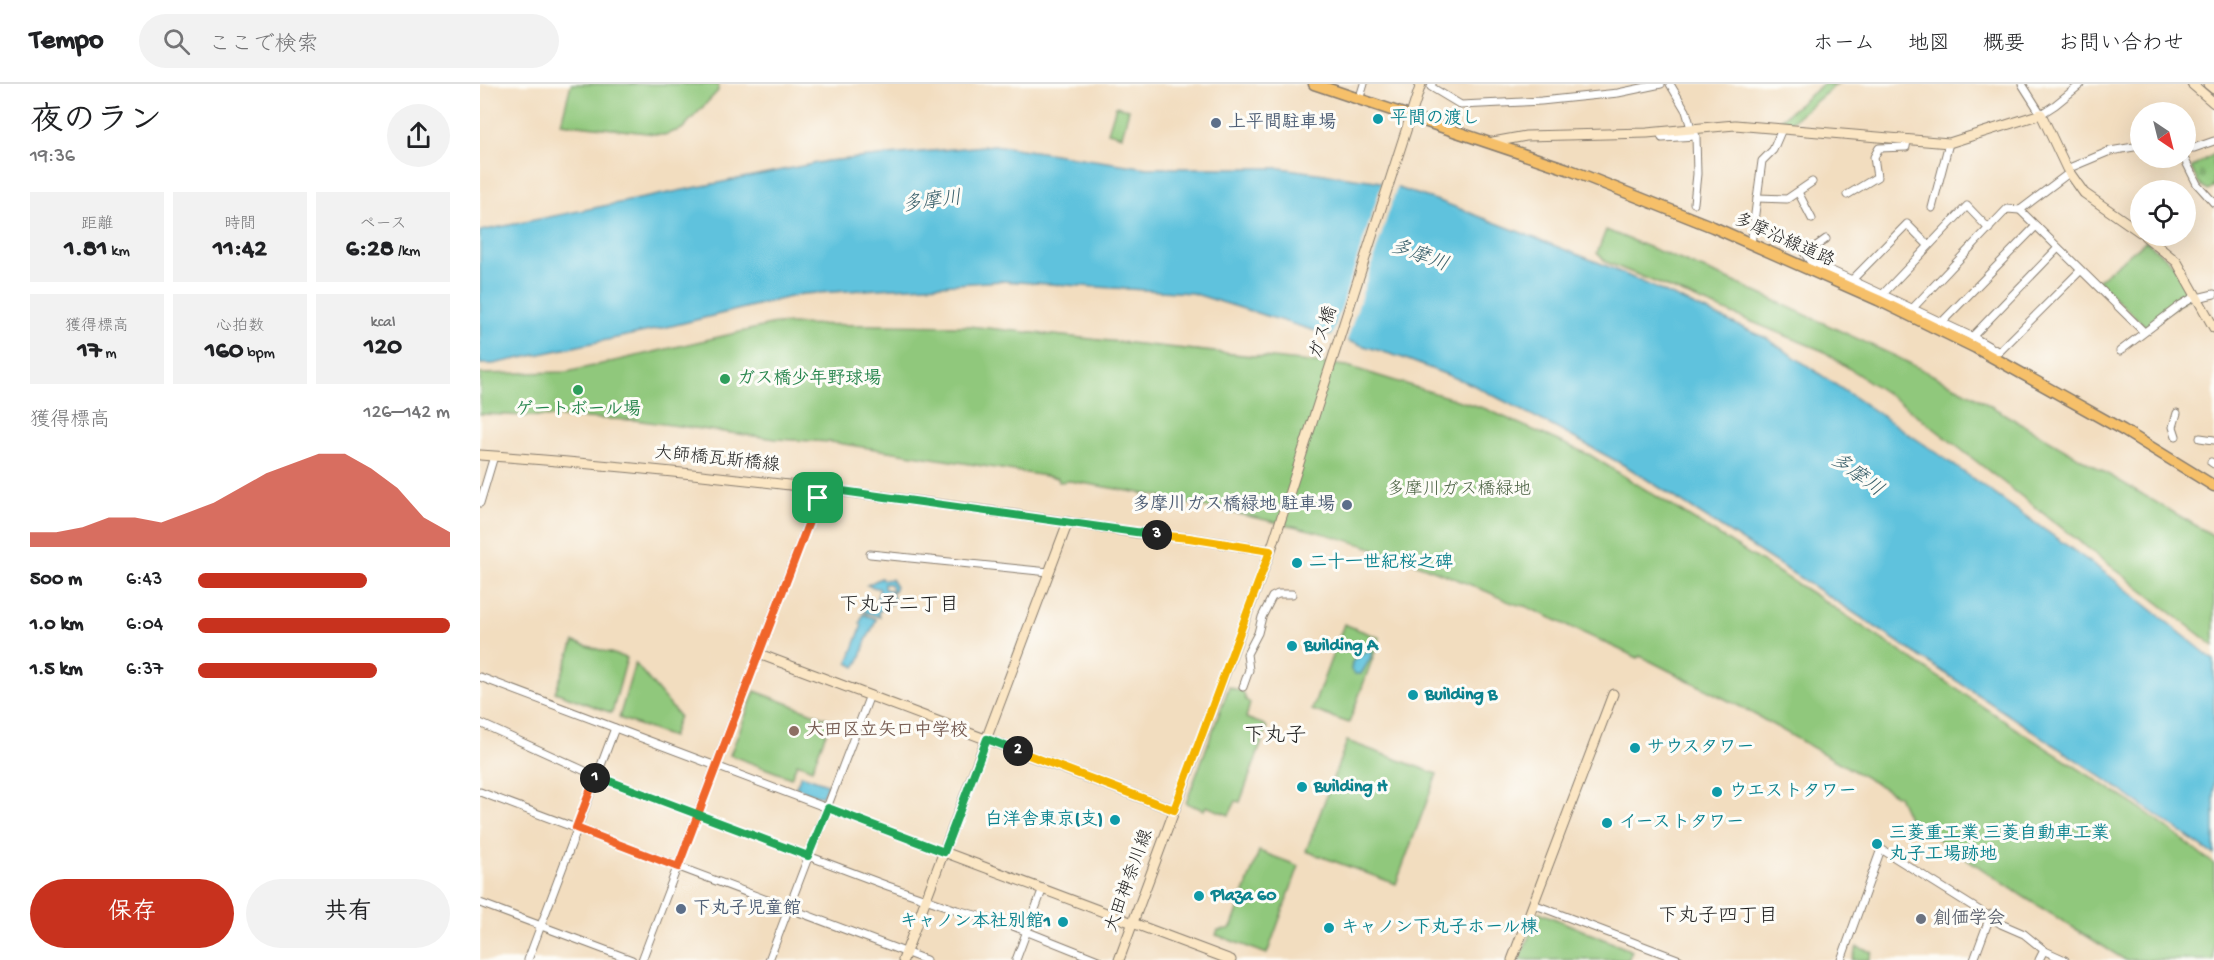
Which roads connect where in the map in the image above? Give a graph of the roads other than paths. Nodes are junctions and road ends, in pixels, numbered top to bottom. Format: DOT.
graph roads {
  1 [pos="1314,84"];
  2 [pos="1364,84"];
  3 [pos="1422,84"];
  4 [pos="1432,84"];
  5 [pos="1661,84"];
  6 [pos="1670,84"];
  7 [pos="2022,84"];
  8 [pos="2081,84"];
  9 [pos="2192,84"];
  10 [pos="2208,84"];
  11 [pos="2214,89"];
  12 [pos="1359,100"];
  13 [pos="2214,103"];
  14 [pos="2041,114"];
  15 [pos="1411,116"];
  16 [pos="1691,128"];
  17 [pos="1782,129"];
  18 [pos="1660,132"];
  19 [pos="1907,141"];
  20 [pos="2214,141"];
  21 [pos="1493,142"];
  22 [pos="1949,143"];
  23 [pos="2196,147"];
  24 [pos="2130,148"];
  25 [pos="2189,168"];
  26 [pos="2068,171"];
  27 [pos="1812,182"];
  28 [pos="1798,192"];
  29 [pos="1847,195"];
  30 [pos="1757,198"];
  31 [pos="1694,203"];
  32 [pos="2214,203"];
  33 [pos="1932,207"];
  34 [pos="2020,210"];
  35 [pos="1812,219"];
  36 [pos="2130,225"];
  37 [pos="2036,226"];
  38 [pos="1989,229"];
  39 [pos="1826,239"];
  40 [pos="1751,244"];
  41 [pos="1798,244"];
  42 [pos="1928,245"];
  43 [pos="2157,246"];
  44 [pos="2058,248"];
  45 [pos="1805,254"];
  46 [pos="1808,265"];
  47 [pos="2080,271"];
  48 [pos="1852,280"];
  49 [pos="2214,294"];
  50 [pos="1880,297"];
  51 [pos="2197,297"];
  52 [pos="1912,309"];
  53 [pos="1942,322"];
  54 [pos="2214,328"];
  55 [pos="2144,332"];
  56 [pos="1972,337"];
  57 [pos="2120,351"];
  58 [pos="2177,413"];
  59 [pos="2176,436"];
  60 [pos="2200,438"];
  61 [pos="2214,440"];
  62 [pos="480,455"];
  63 [pos="494,456"];
  64 [pos="2214,486"];
  65 [pos="821,488"];
  66 [pos="480,503"];
  67 [pos="1068,522"];
  68 [pos="1271,547"];
  69 [pos="870,554"];
  70 [pos="1049,572"];
  71 [pos="1292,594"];
  72 [pos="759,654"];
  73 [pos="480,677"];
  74 [pos="1243,687"];
  75 [pos="1613,694"];
  76 [pos="870,695"];
  77 [pos="480,723"];
  78 [pos="615,728"];
  79 [pos="987,739"];
  80 [pos="716,766"];
  81 [pos="596,776"];
  82 [pos="480,792"];
  83 [pos="828,808"];
  84 [pos="1174,810"];
  85 [pos="699,814"];
  86 [pos="576,828"];
  87 [pos="944,852"];
  88 [pos="808,856"];
  89 [pos="678,867"];
  90 [pos="1043,888"];
  91 [pos="926,899"];
  92 [pos="480,903"];
  93 [pos="1533,904"];
  94 [pos="789,909"];
  95 [pos="1991,916"];
  96 [pos="1133,923"];
  97 [pos="541,926"];
  98 [pos="1026,932"];
  99 [pos="2044,950"];
  100 [pos="904,956"];
  101 [pos="528,960"];
  102 [pos="632,960"];
  103 [pos="642,960"];
  104 [pos="769,960"];
  105 [pos="926,960"];
  106 [pos="1016,960"];
  107 [pos="1098,960"];
  108 [pos="1119,960"];
  109 [pos="1232,960"];
  110 [pos="1512,960"];
  111 [pos="1680,960"];
  112 [pos="1841,960"];
  113 [pos="1974,960"];
  114 [pos="2039,960"];
  115 [pos="2065,960"];
  1 -- 12 [label="main road, 多摩沿線道路"];
  2 -- 12 [label="street"];
  3 -- 15 [label="street, ガス橋"];
  4 -- 5 [label="street"];
  6 -- 16 [label="street"];
  7 -- 14 [label="street"];
  8 -- 14 [label="street"];
  9 -- 13 [label="street"];
  10 -- 11 [label="street"];
  12 -- 15 [label="main road, 多摩沿線道路"];
  14 -- 22 [label="street"];
  14 -- 26 [label="street"];
  15 -- 21 [label="main road, 多摩沿線道路"];
  15 -- 68 [label="street, ガス橋"];
  16 -- 17 [label="street"];
  16 -- 18 [label="street"];
  17 -- 19 [label="street"];
  17 -- 30 [label="street"];
  18 -- 21 [label="street"];
  18 -- 31 [label="street"];
  19 -- 22 [label="street"];
  19 -- 29 [label="street"];
  20 -- 23 [label="street"];
  21 -- 40 [label="main road, 多摩沿線道路"];
  22 -- 33 [label="street"];
  24 -- 26 [label="street"];
  25 -- 32 [label="street"];
  26 -- 34 [label="street"];
  26 -- 36 [label="street"];
  27 -- 28 [label="street"];
  28 -- 30 [label="street"];
  28 -- 35 [label="street"];
  30 -- 40 [label="street"];
  34 -- 37 [label="street"];
  34 -- 38 [label="street"];
  37 -- 44 [label="street"];
  37 -- 53 [label="street"];
  38 -- 42 [label="street"];
  38 -- 52 [label="street"];
  39 -- 45 [label="street"];
  40 -- 46 [label="main road, 多摩沿線道路"];
  41 -- 45 [label="street"];
  42 -- 48 [label="street"];
  42 -- 50 [label="street"];
  43 -- 51 [label="street"];
  44 -- 47 [label="street"];
  44 -- 56 [label="street"];
  45 -- 46 [label="street"];
  46 -- 48 [label="street"];
  46 -- 50 [label="main road, 多摩沿線道路"];
  47 -- 55 [label="street"];
  47 -- 56 [label="street"];
  48 -- 50 [label="street"];
  49 -- 51 [label="street"];
  50 -- 52 [label="street"];
  50 -- 64 [label="main road, 多摩沿線道路"];
  51 -- 54 [label="street"];
  51 -- 55 [label="street"];
  52 -- 53 [label="street"];
  53 -- 56 [label="street"];
  55 -- 57 [label="street"];
  58 -- 59 [label="street"];
  60 -- 61 [label="street"];
  62 -- 63 [label="street, 大師橋瓦斯橋線"];
  63 -- 65 [label="street, 大師橋瓦斯橋線"];
  63 -- 66 [label="street"];
  65 -- 67 [label="street, 大師橋瓦斯橋線"];
  65 -- 72 [label="street"];
  67 -- 68 [label="street, 大師橋瓦斯橋線"];
  67 -- 70 [label="street"];
  68 -- 84 [label="street, 大田神奈川線"];
  69 -- 70 [label="street"];
  70 -- 79 [label="street"];
  71 -- 74 [label="street"];
  72 -- 76 [label="street"];
  72 -- 80 [label="street"];
  73 -- 78 [label="street"];
  75 -- 93 [label="street"];
  76 -- 79 [label="street"];
  76 -- 83 [label="street"];
  77 -- 81 [label="street"];
  78 -- 80 [label="street"];
  78 -- 81 [label="street"];
  79 -- 84 [label="street"];
  79 -- 87 [label="street"];
  80 -- 83 [label="street"];
  80 -- 85 [label="street"];
  81 -- 85 [label="street"];
  81 -- 86 [label="street"];
  82 -- 86 [label="street"];
  83 -- 87 [label="street"];
  83 -- 88 [label="street"];
  84 -- 96 [label="street, 大田神奈川線"];
  85 -- 88 [label="street"];
  85 -- 89 [label="street"];
  86 -- 89 [label="street"];
  86 -- 97 [label="street"];
  87 -- 90 [label="street"];
  87 -- 91 [label="street"];
  88 -- 91 [label="street"];
  88 -- 94 [label="street"];
  89 -- 94 [label="street"];
  89 -- 103 [label="street"];
  90 -- 96 [label="street"];
  90 -- 98 [label="street"];
  91 -- 98 [label="street"];
  91 -- 100 [label="street"];
  92 -- 97 [label="street"];
  93 -- 110 [label="street"];
  93 -- 111 [label="street"];
  94 -- 100 [label="street"];
  94 -- 104 [label="street"];
  95 -- 99 [label="street"];
  95 -- 112 [label="street"];
  95 -- 113 [label="street"];
  96 -- 108 [label="street, 大田神奈川線"];
  96 -- 109 [label="street"];
  97 -- 101 [label="street"];
  97 -- 102 [label="street"];
  98 -- 106 [label="street"];
  98 -- 107 [label="street"];
  99 -- 114 [label="street"];
  99 -- 115 [label="street"];
  100 -- 105 [label="street"];
}
